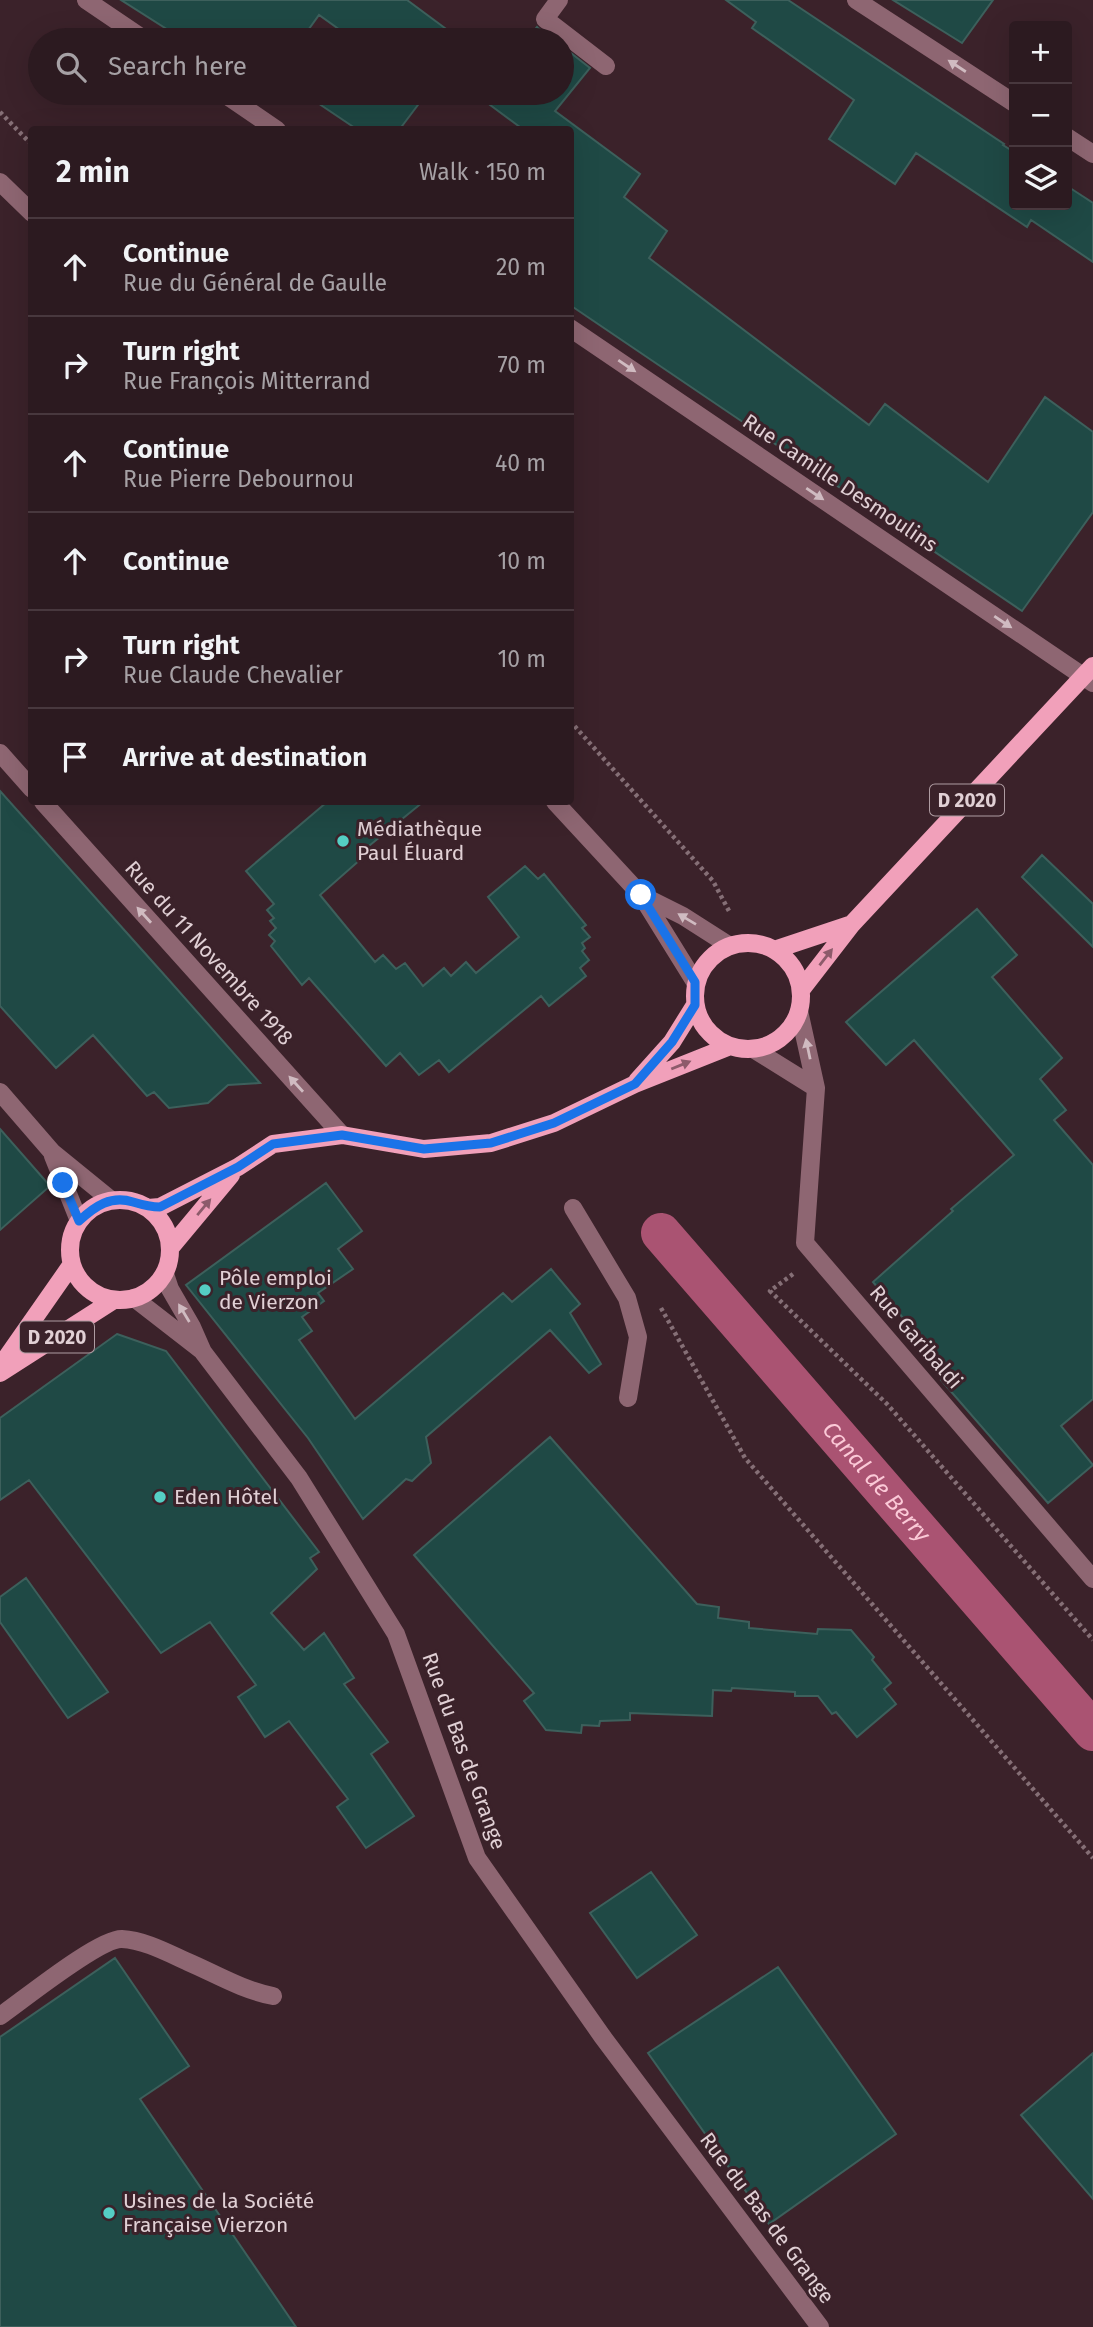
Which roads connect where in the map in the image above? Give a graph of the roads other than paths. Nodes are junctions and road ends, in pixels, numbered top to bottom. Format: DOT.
graph roads {
  1 [pos="86,0"];
  2 [pos="559,0"];
  3 [pos="856,0"];
  4 [pos="127,28"];
  5 [pos="557,28"];
  6 [pos="574,41"];
  7 [pos="606,66"];
  8 [pos="1009,100"];
  9 [pos="241,105"];
  10 [pos="271,126"];
  11 [pos="1072,140"];
  12 [pos="1093,154"];
  13 [pos="0,183"];
  14 [pos="28,209"];
  15 [pos="574,331"];
  16 [pos="1090,675"];
  17 [pos="0,753"];
  18 [pos="28,784"];
  19 [pos="46,805"];
  20 [pos="558,805"];
  21 [pos="641,895"];
  22 [pos="852,924"];
  23 [pos="730,946"];
  24 [pos="774,950"];
  25 [pos="695,982"];
  26 [pos="801,990"];
  27 [pos="695,1005"];
  28 [pos="799,1011"];
  29 [pos="728,1047"];
  30 [pos="755,1050"];
  31 [pos="635,1084"];
  32 [pos="816,1088"];
  33 [pos="0,1092"];
  34 [pos="342,1135"];
  35 [pos="52,1153"];
  36 [pos="238,1167"];
  37 [pos="111,1200"];
  38 [pos="148,1208"];
  39 [pos="573,1208"];
  40 [pos="79,1221"];
  41 [pos="171,1248"];
  42 [pos="72,1264"];
  43 [pos="165,1274"];
  44 [pos="134,1298"];
  45 [pos="114,1300"];
  46 [pos="203,1352"];
  47 [pos="0,1367"];
  48 [pos="0,1373"];
  49 [pos="628,1398"];
  50 [pos="1093,1579"];
  51 [pos="273,1996"];
  52 [pos="0,2016"];
  53 [pos="820,2327"];
  1 -- 4 [label="street"];
  2 -- 5 [label="street"];
  8 -- 3 [label="street, one-way"];
  6 -- 7 [label="street"];
  9 -- 10 [label="street"];
  11 -- 12 [label="street"];
  13 -- 14 [label="street"];
  15 -- 16 [label="street, Rue Camille Desmoulins, one-way"];
  16 -- 22 [label="main road, D 2020"];
  17 -- 18 [label="street"];
  34 -- 19 [label="street, Rue du 11 Novembre 1918, one-way"];
  20 -- 21 [label="street"];
  23 -- 21 [label="street, one-way"];
  21 -- 25 [label="street"];
  22 -- 24 [label="main road, D 2020"];
  26 -- 22 [label="main road, D 2020, one-way"];
  23 -- 24 [label="main road"];
  23 -- 25 [label="main road"];
  24 -- 26 [label="main road"];
  25 -- 27 [label="main road"];
  26 -- 28 [label="main road"];
  27 -- 29 [label="main road"];
  27 -- 31 [label="main road"];
  28 -- 30 [label="main road"];
  32 -- 28 [label="street, Rue Garibaldi, one-way"];
  29 -- 30 [label="main road"];
  31 -- 29 [label="main road, one-way"];
  30 -- 32 [label="street"];
  31 -- 34 [label="main road"];
  32 -- 50 [label="street, Rue Garibaldi"];
  33 -- 35 [label="street"];
  34 -- 36 [label="main road"];
  35 -- 37 [label="street"];
  35 -- 40 [label="street"];
  36 -- 38 [label="main road"];
  41 -- 36 [label="main road, one-way"];
  37 -- 38 [label="main road"];
  37 -- 40 [label="main road"];
  38 -- 41 [label="main road"];
  39 -- 49 [label="street"];
  40 -- 42 [label="main road"];
  41 -- 43 [label="main road"];
  42 -- 45 [label="main road"];
  42 -- 47 [label="main road, D 2020"];
  43 -- 44 [label="main road"];
  46 -- 43 [label="street, Rue du Bas de Grange, one-way"];
  44 -- 45 [label="main road"];
  44 -- 46 [label="street, Rue du Bas de Grange"];
  45 -- 48 [label="main road, D 2020"];
  46 -- 53 [label="street, Rue du Bas de Grange"];
  51 -- 52 [label="street"];
}
